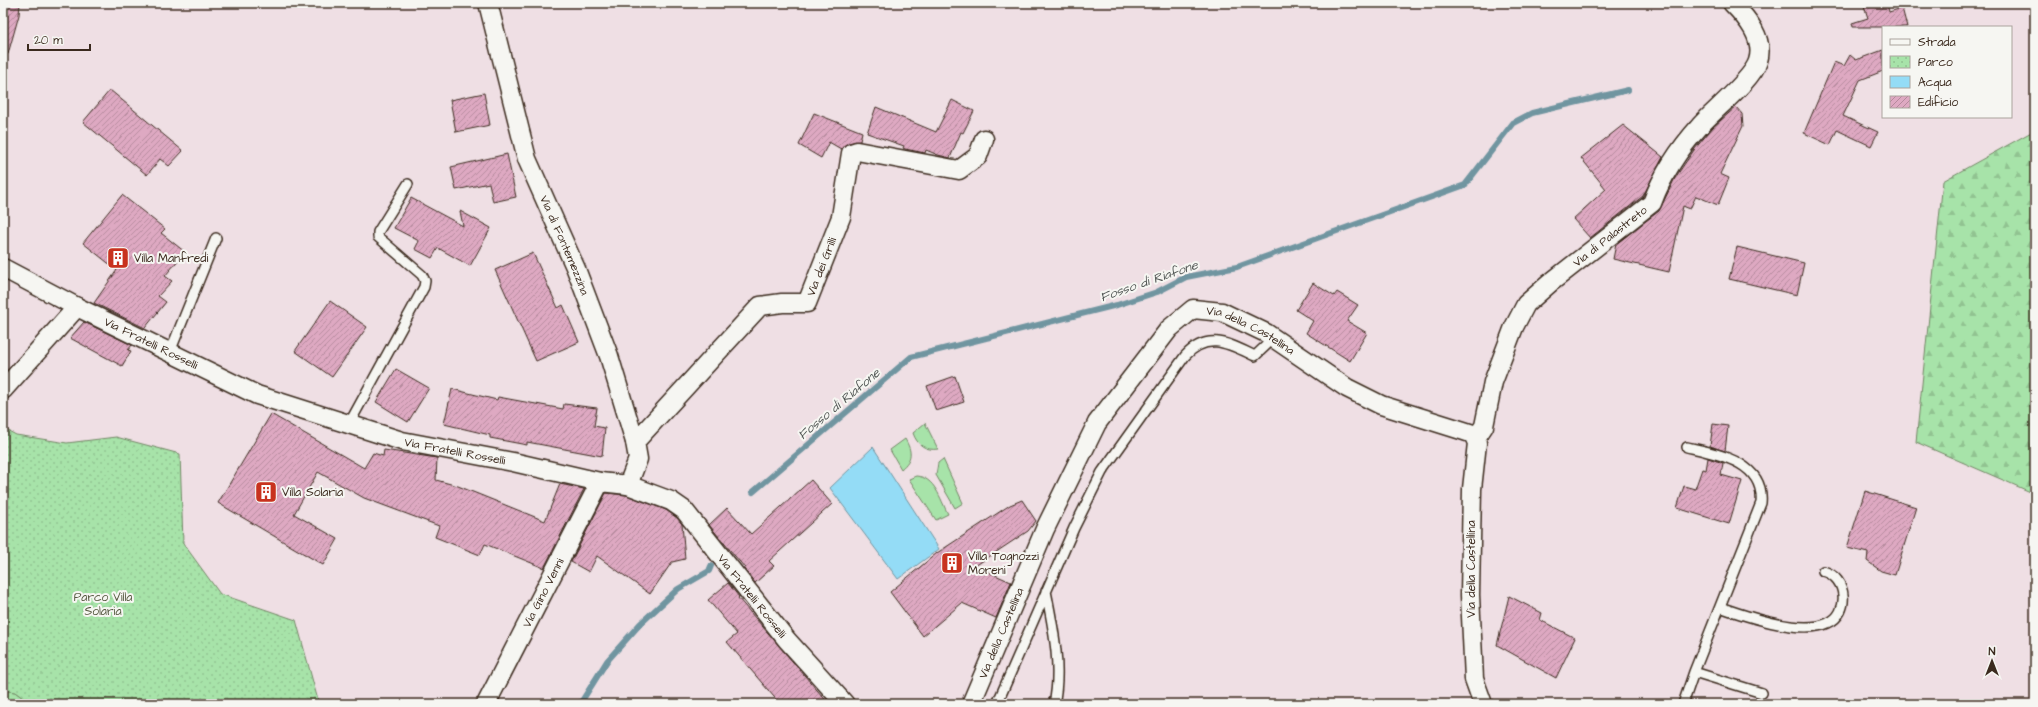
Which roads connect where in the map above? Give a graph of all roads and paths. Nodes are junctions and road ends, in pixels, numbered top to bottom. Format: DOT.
graph roads {
  1 [pos="488,3"];
  2 [pos="1732,3"];
  3 [pos="984,139"];
  4 [pos="408,184"];
  5 [pos="216,238"];
  6 [pos="3,268"];
  7 [pos="77,307"];
  8 [pos="1274,338"];
  9 [pos="170,352"];
  10 [pos="3,390"];
  11 [pos="349,424"];
  12 [pos="1476,438"];
  13 [pos="635,442"];
  14 [pos="1687,447"];
  15 [pos="600,482"];
  16 [pos="628,485"];
  17 [pos="1823,571"];
  18 [pos="1046,591"];
  19 [pos="1720,607"];
  20 [pos="1694,672"];
  21 [pos="1762,693"];
  22 [pos="486,704"];
  23 [pos="845,704"];
  24 [pos="971,704"];
  25 [pos="997,704"];
  26 [pos="1054,704"];
  27 [pos="1483,704"];
  28 [pos="1683,704"];
  1 -- 13 [label="street, Via di Fontemezzina"];
  2 -- 12 [label="street, Via di Palastreto"];
  3 -- 13 [label="street, Via dei Grilli"];
  4 -- 11 [label="lane"];
  5 -- 9 [label="lane"];
  6 -- 7 [label="street, Via Fratelli Rosselli"];
  7 -- 9 [label="street, Via Fratelli Rosselli"];
  7 -- 10 [label="street"];
  8 -- 12 [label="street, Via della Castellina"];
  8 -- 18 [label="lane"];
  8 -- 24 [label="street, Via della Castellina"];
  9 -- 11 [label="street, Via Fratelli Rosselli"];
  11 -- 15 [label="street, Via Fratelli Rosselli"];
  12 -- 27 [label="street, Via della Castellina"];
  13 -- 16 [label="street, Via di Fontemezzina"];
  14 -- 19 [label="lane"];
  15 -- 16 [label="street, Via Fratelli Rosselli"];
  15 -- 22 [label="street, Via Gino Venni"];
  16 -- 23 [label="street, Via Fratelli Rosselli"];
  17 -- 19 [label="lane"];
  18 -- 25 [label="lane"];
  18 -- 26 [label="lane"];
  19 -- 20 [label="lane"];
  20 -- 21 [label="lane"];
  20 -- 28 [label="lane"];
}
